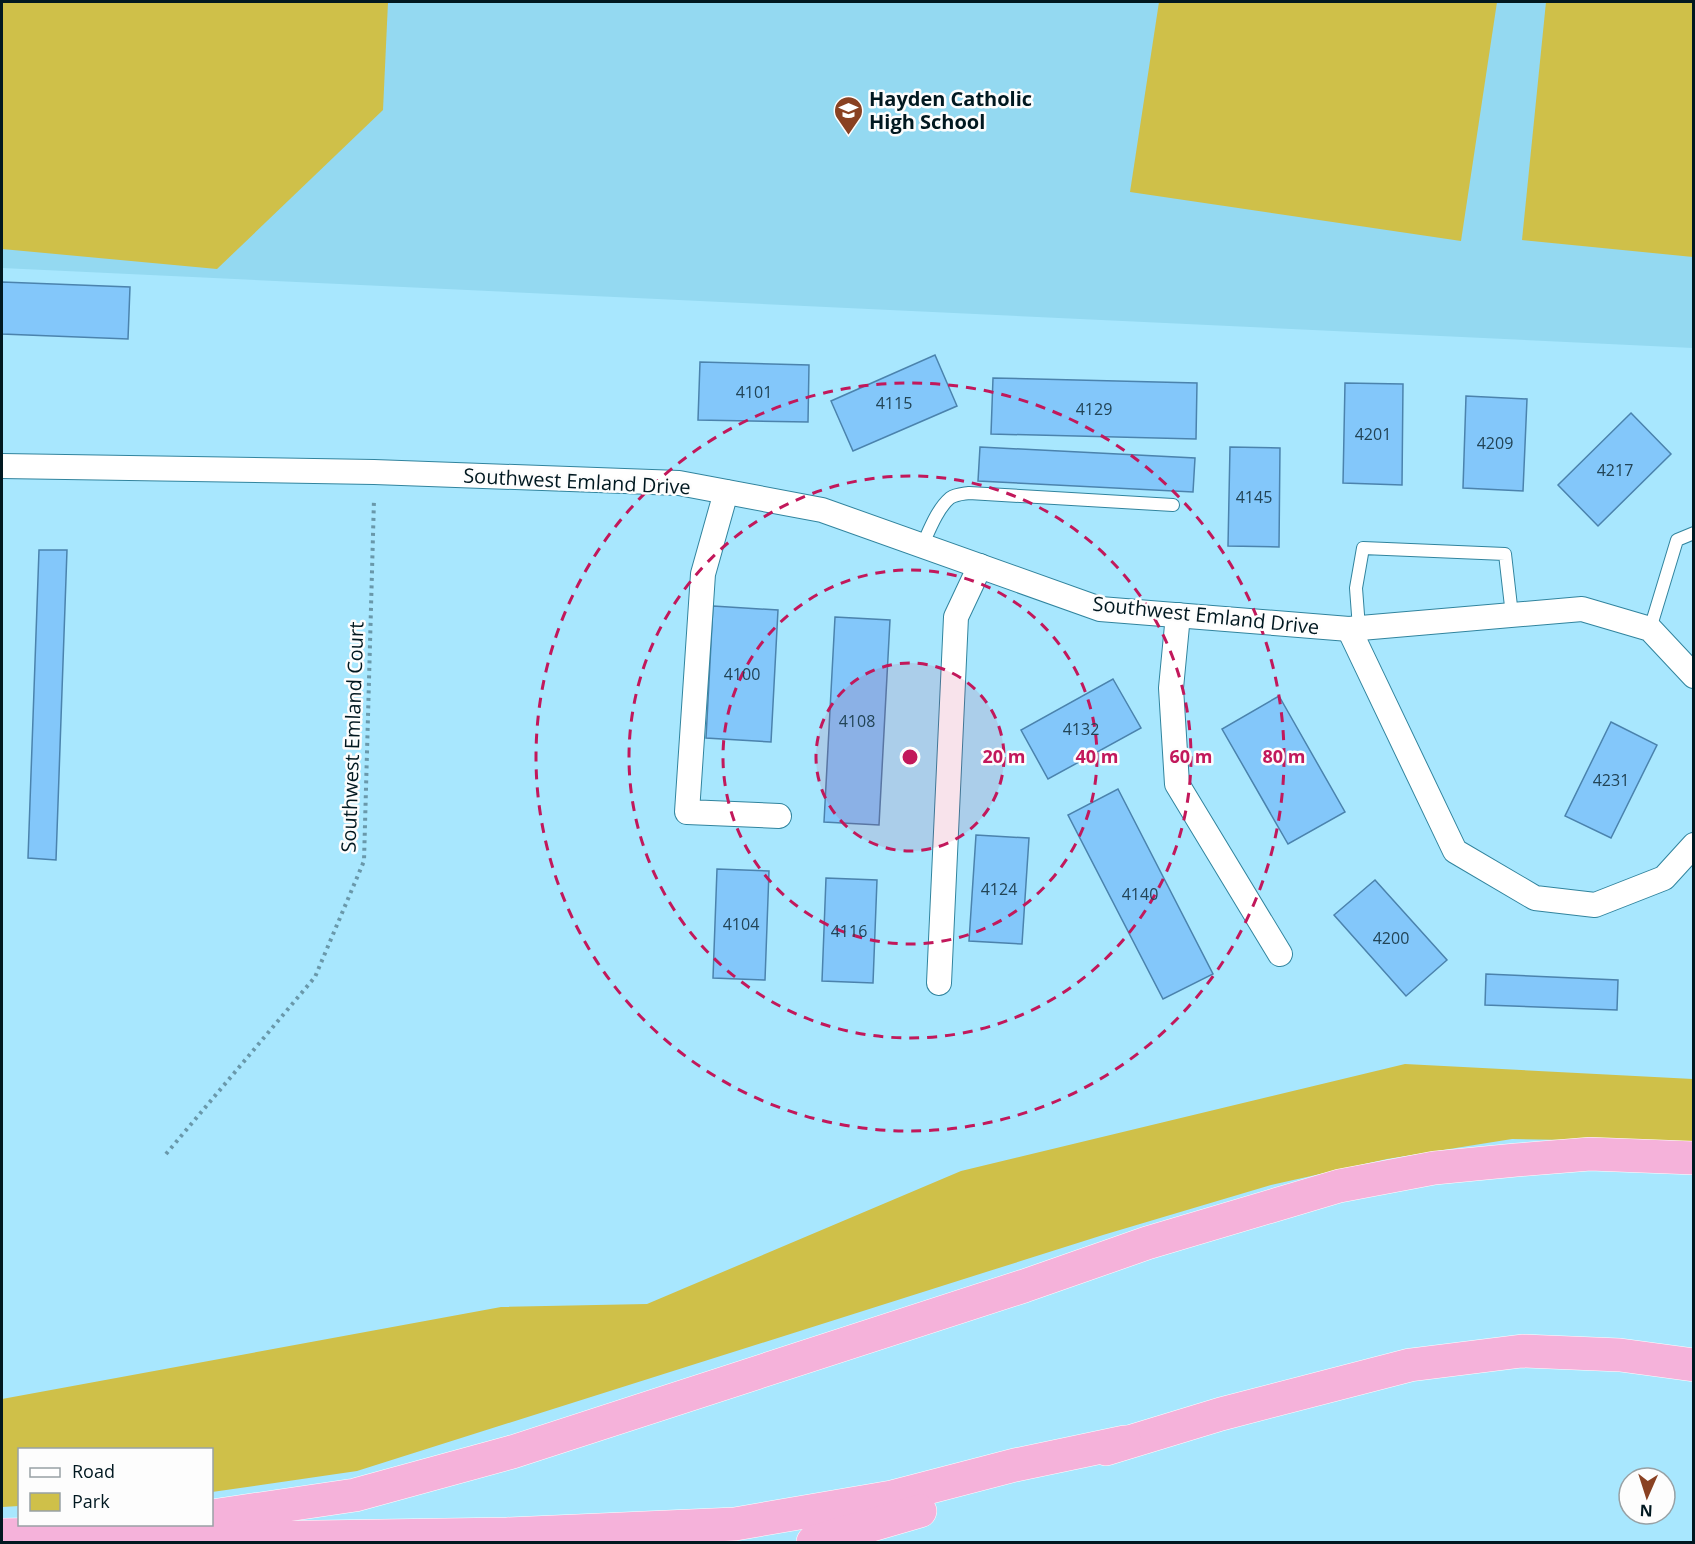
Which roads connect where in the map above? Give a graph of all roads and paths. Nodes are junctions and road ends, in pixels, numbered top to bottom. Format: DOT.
graph roads {
  1 [pos="2,466"];
  2 [pos="374,472"];
  3 [pos="726,492"];
  4 [pos="1173,505"];
  5 [pos="1694,533"];
  6 [pos="921,546"];
  7 [pos="980,566"];
  8 [pos="1178,615"];
  9 [pos="1512,615"];
  10 [pos="1354,629"];
  11 [pos="1650,629"];
  12 [pos="1694,675"];
  13 [pos="779,816"];
  14 [pos="1694,845"];
  15 [pos="1280,954"];
  16 [pos="939,983"];
  17 [pos="166,1154"];
  18 [pos="1694,1158"];
  19 [pos="1694,1365"];
  20 [pos="1125,1442"];
  21 [pos="213,1516"];
  22 [pos="120,1526"];
  23 [pos="50,1534"];
  24 [pos="2,1535"];
  25 [pos="813,1542"];
  1 -- 2 [label="street, Southwest Emland Drive"];
  2 -- 3 [label="street, Southwest Emland Drive"];
  2 -- 17 [label="path, Southwest Emland Court"];
  3 -- 6 [label="street, Southwest Emland Drive"];
  3 -- 13 [label="street"];
  4 -- 6 [label="lane"];
  5 -- 11 [label="lane"];
  6 -- 7 [label="street, Southwest Emland Drive"];
  7 -- 8 [label="street, Southwest Emland Drive"];
  7 -- 16 [label="street"];
  8 -- 10 [label="street, Southwest Emland Drive"];
  8 -- 15 [label="street"];
  9 -- 10 [label="street, Southwest Emland Drive"];
  9 -- 10 [label="lane"];
  9 -- 11 [label="street, Southwest Emland Drive"];
  10 -- 14 [label="street"];
  11 -- 12 [label="street, Southwest Emland Drive"];
  18 -- 21 [label="highway"];
  19 -- 20 [label="highway"];
  20 -- 23 [label="highway"];
  20 -- 25 [label="highway"];
  22 -- 23 [label="highway"];
  23 -- 24 [label="highway"];
}
